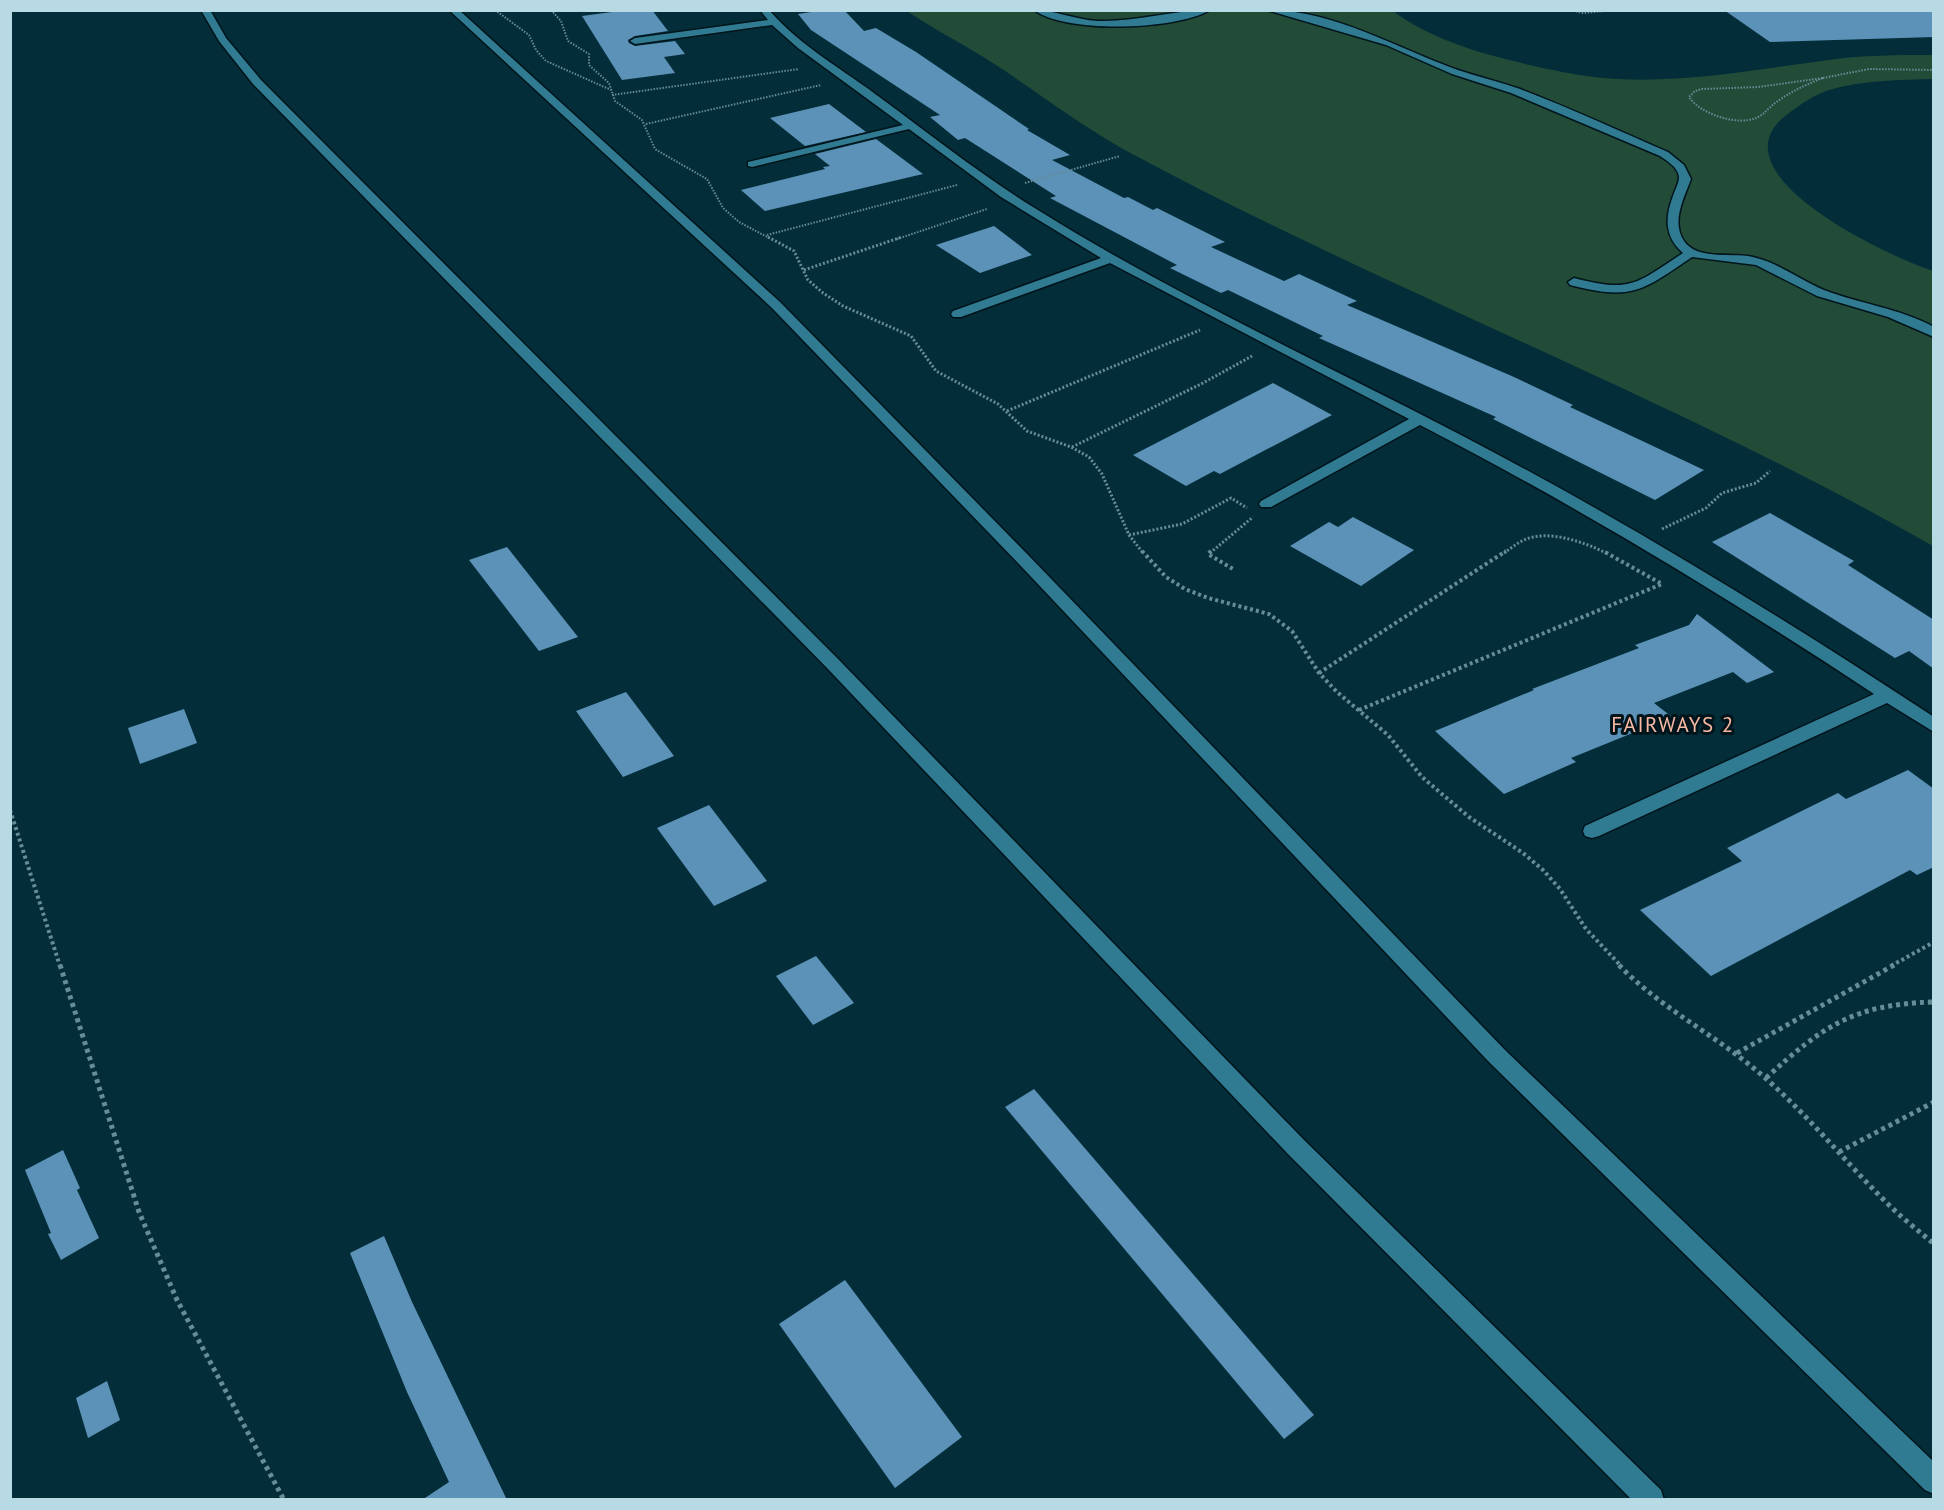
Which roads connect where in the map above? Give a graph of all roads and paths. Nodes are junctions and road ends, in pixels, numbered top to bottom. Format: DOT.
graph roads {
  1 [pos="205,10"];
  2 [pos="453,10"];
  3 [pos="495,10"];
  4 [pos="550,10"];
  5 [pos="764,10"];
  6 [pos="1038,10"];
  7 [pos="1206,10"];
  8 [pos="1271,10"];
  9 [pos="1570,10"];
  10 [pos="1616,10"];
  11 [pos="774,22"];
  12 [pos="635,41"];
  13 [pos="809,67"];
  14 [pos="1934,70"];
  15 [pos="1824,78"];
  16 [pos="820,85"];
  17 [pos="611,90"];
  18 [pos="612,95"];
  19 [pos="645,124"];
  20 [pos="910,126"];
  21 [pos="1120,156"];
  22 [pos="752,164"];
  23 [pos="960,184"];
  24 [pos="999,190"];
  25 [pos="766,236"];
  26 [pos="1692,252"];
  27 [pos="1112,258"];
  28 [pos="804,270"];
  29 [pos="1574,282"];
  30 [pos="957,314"];
  31 [pos="1205,328"];
  32 [pos="1934,333"];
  33 [pos="1246,348"];
  34 [pos="1007,411"];
  35 [pos="1420,419"];
  36 [pos="1071,447"];
  37 [pos="1770,471"];
  38 [pos="1266,504"];
  39 [pos="1129,535"];
  40 [pos="1642,539"];
  41 [pos="1233,569"];
  42 [pos="1319,673"];
  43 [pos="1888,695"];
  44 [pos="1359,710"];
  45 [pos="1934,726"];
  46 [pos="10,810"];
  47 [pos="1592,831"];
  48 [pos="1934,942"];
  49 [pos="1934,1002"];
  50 [pos="1737,1053"];
  51 [pos="1766,1078"];
  52 [pos="1934,1102"];
  53 [pos="1839,1152"];
  54 [pos="1934,1244"];
  55 [pos="1934,1481"];
  56 [pos="284,1500"];
  57 [pos="1651,1500"];
  1 -- 57 [label="street"];
  2 -- 55 [label="street"];
  3 -- 17 [label="path"];
  4 -- 17 [label="path"];
  5 -- 11 [label="street"];
  6 -- 7 [label="street"];
  8 -- 26 [label="street"];
  9 -- 10 [label="path"];
  11 -- 12 [label="street"];
  11 -- 20 [label="street"];
  13 -- 18 [label="path"];
  14 -- 15 [label="path"];
  15 -- 15 [label="path"];
  16 -- 19 [label="path"];
  17 -- 18 [label="path"];
  18 -- 19 [label="path"];
  19 -- 25 [label="path"];
  20 -- 22 [label="street"];
  20 -- 24 [label="street"];
  21 -- 24 [label="path"];
  23 -- 25 [label="path"];
  24 -- 27 [label="street"];
  24 -- 28 [label="path"];
  25 -- 28 [label="path"];
  26 -- 29 [label="street"];
  26 -- 32 [label="street"];
  27 -- 30 [label="street"];
  27 -- 35 [label="street"];
  28 -- 34 [label="path"];
  31 -- 34 [label="path"];
  33 -- 36 [label="path"];
  34 -- 36 [label="path"];
  35 -- 38 [label="street"];
  35 -- 40 [label="street"];
  36 -- 39 [label="path"];
  37 -- 40 [label="path"];
  39 -- 41 [label="path"];
  39 -- 42 [label="path"];
  40 -- 43 [label="street"];
  42 -- 44 [label="path"];
  42 -- 44 [label="path"];
  43 -- 45 [label="street"];
  43 -- 47 [label="street"];
  44 -- 50 [label="path"];
  46 -- 56 [label="path"];
  48 -- 50 [label="path"];
  49 -- 51 [label="path"];
  50 -- 51 [label="path"];
  51 -- 53 [label="path"];
  52 -- 53 [label="path"];
  53 -- 54 [label="path"];
}
